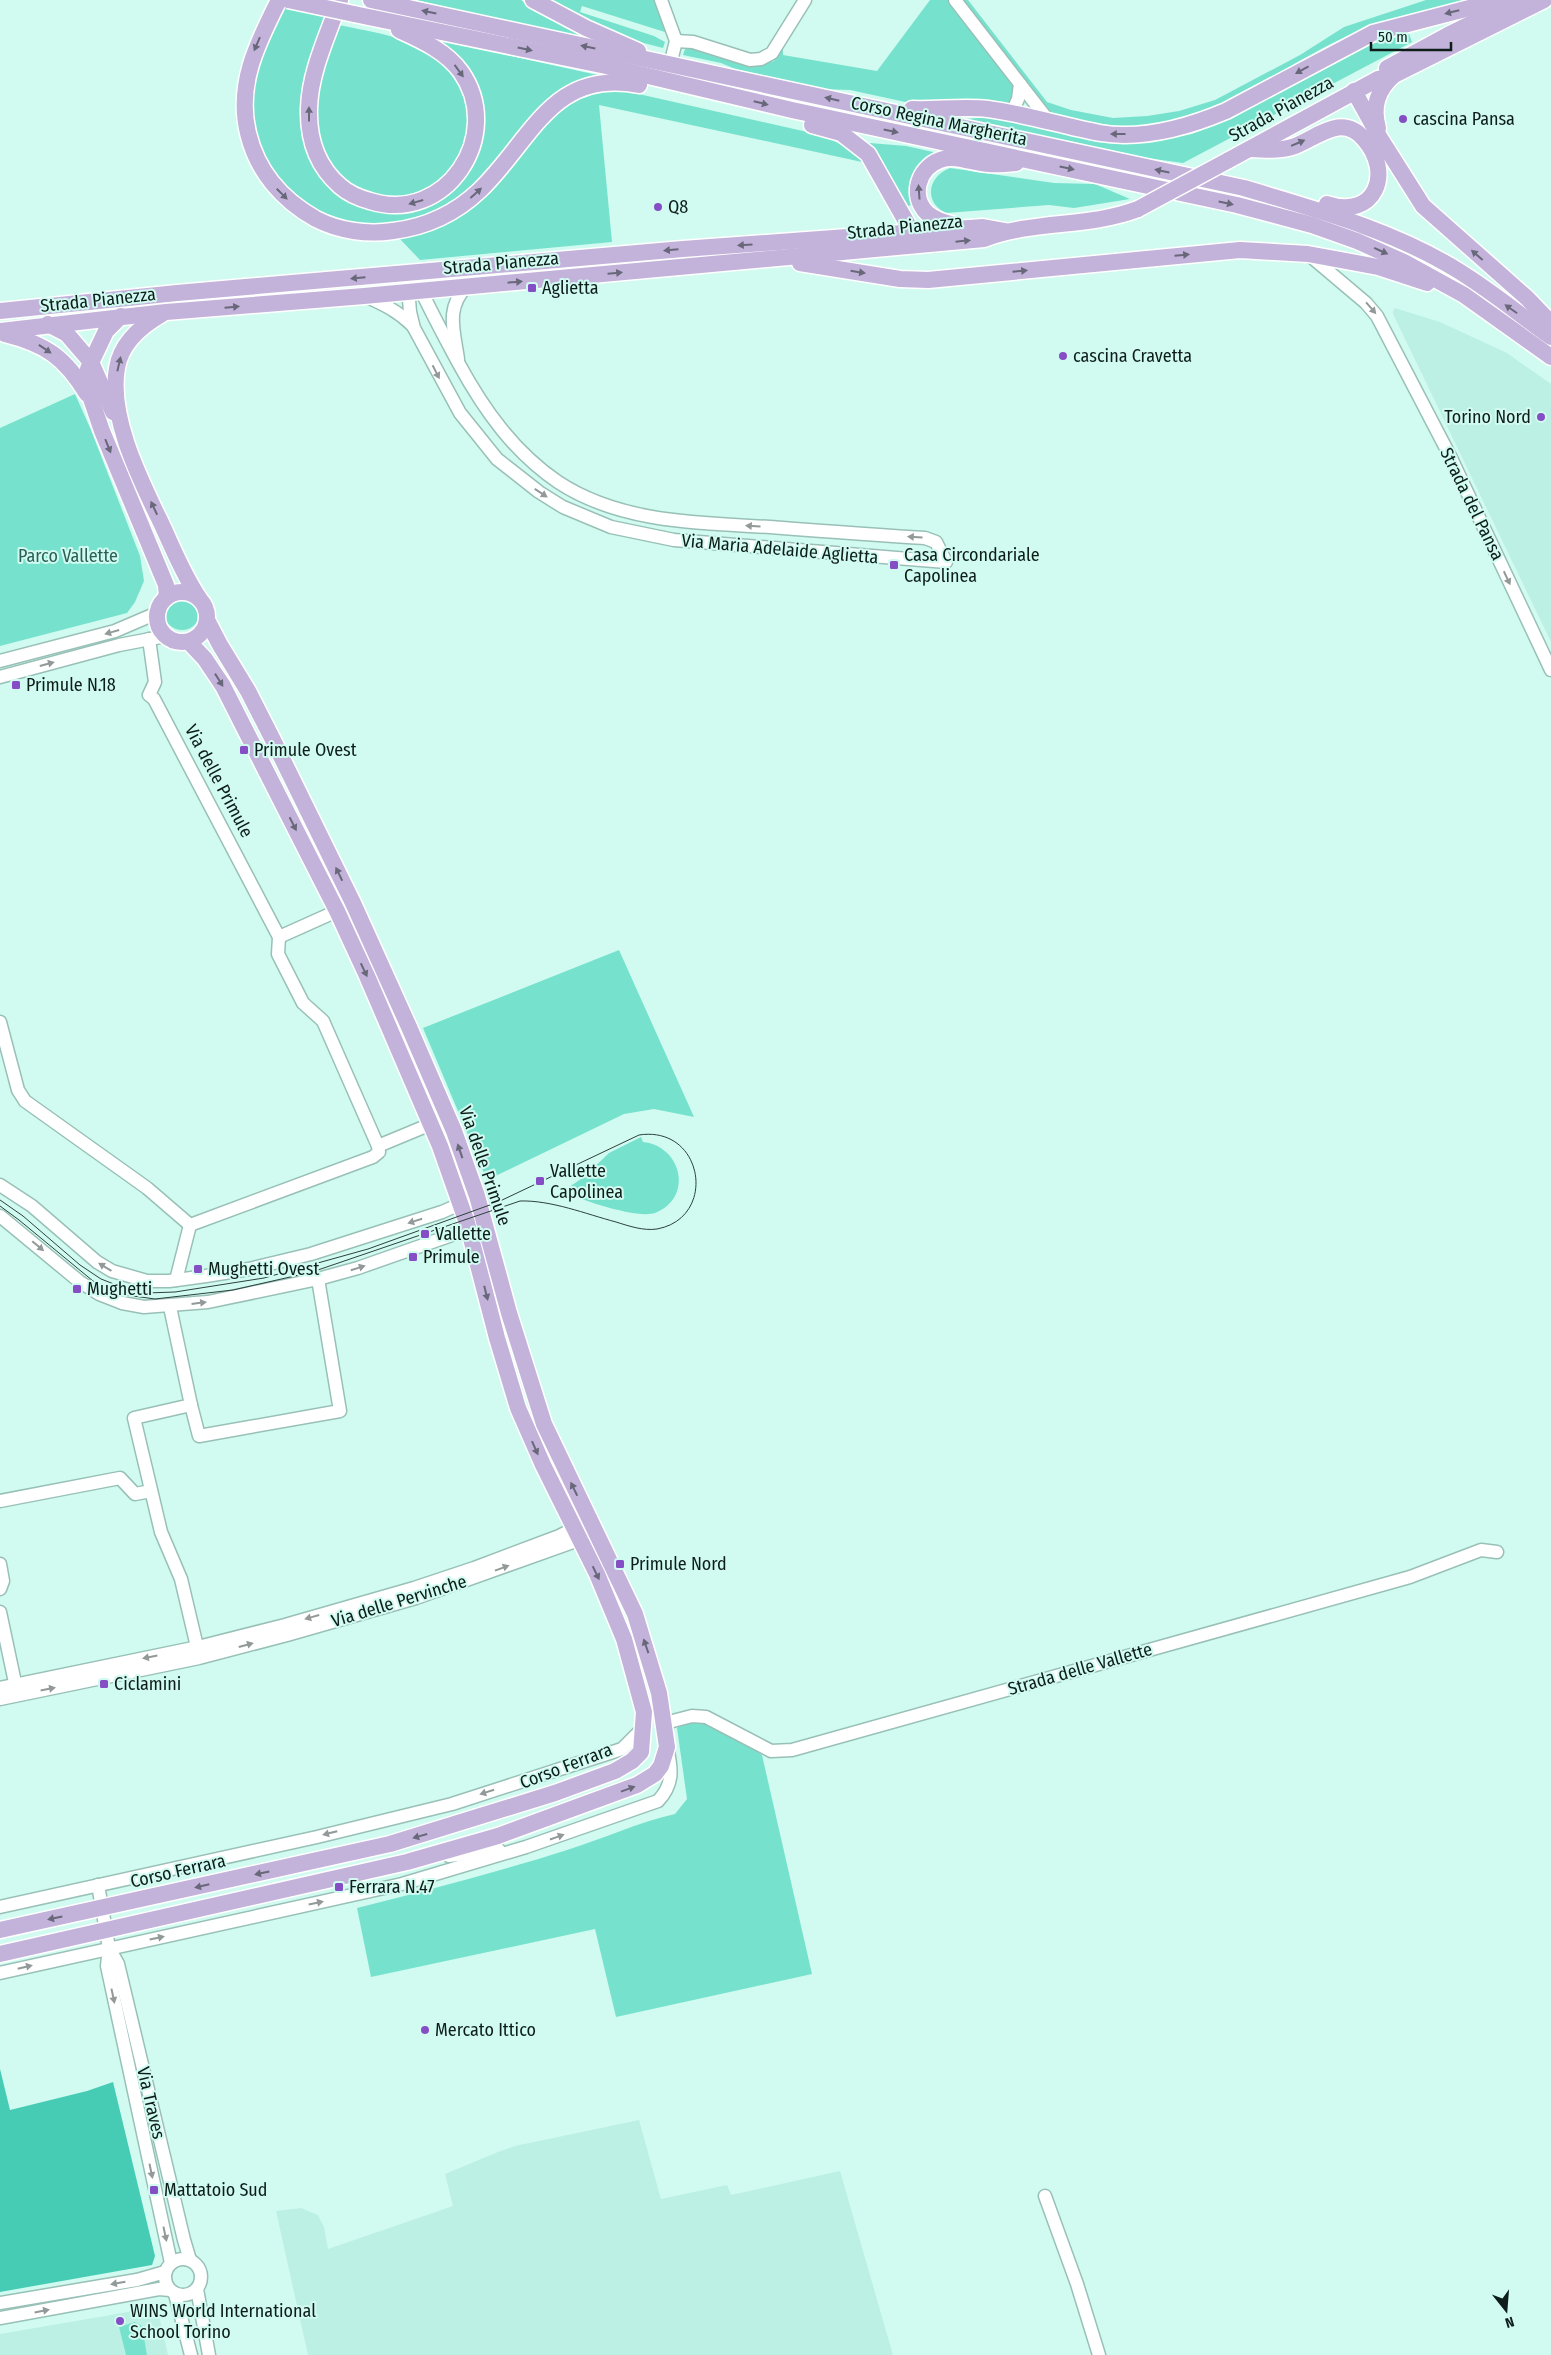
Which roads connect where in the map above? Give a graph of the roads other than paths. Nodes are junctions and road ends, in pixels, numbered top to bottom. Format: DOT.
graph roads {
  1 [pos="279,0"];
  2 [pos="288,0"];
  3 [pos="340,0"];
  4 [pos="372,0"];
  5 [pos="533,0"];
  6 [pos="661,0"];
  7 [pos="805,0"];
  8 [pos="955,0"];
  9 [pos="1500,0"];
  10 [pos="1519,0"];
  11 [pos="1544,0"];
  12 [pos="374,18"];
  13 [pos="1401,24"];
  14 [pos="676,41"];
  15 [pos="1428,52"];
  16 [pos="670,65"];
  17 [pos="1394,75"];
  18 [pos="1378,79"];
  19 [pos="1020,84"];
  20 [pos="693,87"];
  21 [pos="1354,91"];
  22 [pos="868,108"];
  23 [pos="792,110"];
  24 [pos="1012,112"];
  25 [pos="1048,120"];
  26 [pos="1380,138"];
  27 [pos="1250,149"];
  28 [pos="1041,163"];
  29 [pos="1244,188"];
  30 [pos="898,205"];
  31 [pos="967,228"];
  32 [pos="1005,231"];
  33 [pos="889,233"];
  34 [pos="916,238"];
  35 [pos="814,240"];
  36 [pos="1308,254"];
  37 [pos="809,260"];
  38 [pos="410,274"];
  39 [pos="466,286"];
  40 [pos="414,291"];
  41 [pos="177,293"];
  42 [pos="1464,295"];
  43 [pos="364,296"];
  44 [pos="0,311"];
  45 [pos="166,312"];
  46 [pos="0,315"];
  47 [pos="118,318"];
  48 [pos="1551,324"];
  49 [pos="50,325"];
  50 [pos="414,328"];
  51 [pos="0,332"];
  52 [pos="1551,337"];
  53 [pos="1551,357"];
  54 [pos="91,362"];
  55 [pos="459,365"];
  56 [pos="91,400"];
  57 [pos="123,429"];
  58 [pos="167,597"];
  59 [pos="199,598"];
  60 [pos="157,613"];
  61 [pos="207,620"];
  62 [pos="166,636"];
  63 [pos="149,640"];
  64 [pos="188,642"];
  65 [pos="0,661"];
  66 [pos="1551,670"];
  67 [pos="0,676"];
  68 [pos="353,903"];
  69 [pos="337,911"];
  70 [pos="279,937"];
  71 [pos="0,1022"];
  72 [pos="431,1124"];
  73 [pos="378,1146"];
  74 [pos="0,1185"];
  75 [pos="477,1196"];
  76 [pos="461,1204"];
  77 [pos="0,1216"];
  78 [pos="190,1225"];
  79 [pos="486,1226"];
  80 [pos="469,1229"];
  81 [pos="318,1279"];
  82 [pos="176,1280"];
  83 [pos="170,1307"];
  84 [pos="192,1405"];
  85 [pos="151,1491"];
  86 [pos="0,1501"];
  87 [pos="593,1526"];
  88 [pos="576,1535"];
  89 [pos="1497,1552"];
  90 [pos="0,1564"];
  91 [pos="0,1589"];
  92 [pos="0,1612"];
  93 [pos="199,1653"];
  94 [pos="0,1688"];
  95 [pos="16,1690"];
  96 [pos="0,1698"];
  97 [pos="665,1723"];
  98 [pos="643,1728"];
  99 [pos="667,1747"];
  100 [pos="526,1847"];
  101 [pos="407,1862"];
  102 [pos="98,1885"];
  103 [pos="0,1907"];
  104 [pos="103,1908"];
  105 [pos="0,1930"];
  106 [pos="106,1931"];
  107 [pos="109,1948"];
  108 [pos="0,1954"];
  109 [pos="0,1973"];
  110 [pos="1045,2196"];
  111 [pos="190,2260"];
  112 [pos="168,2267"];
  113 [pos="197,2289"];
  114 [pos="172,2292"];
  115 [pos="0,2304"];
  116 [pos="0,2318"];
  117 [pos="191,2355"];
  118 [pos="209,2355"];
  119 [pos="1099,2355"];
  1 -- 20 [label="main road, one-way"];
  2 -- 12 [label="main road, Corso Regina Margherita, bridge"];
  12 -- 3 [label="main road, one-way"];
  16 -- 4 [label="main road, Corso Regina Margherita, one-way"];
  5 -- 16 [label="main road"];
  6 -- 14 [label="street"];
  7 -- 14 [label="street"];
  8 -- 19 [label="street, Corso Regina Margherita"];
  9 -- 13 [label="main road, one-way"];
  10 -- 15 [label="main road"];
  11 -- 15 [label="main road"];
  12 -- 20 [label="main road, Corso Regina Margherita, one-way"];
  13 -- 15 [label="main road"];
  13 -- 25 [label="main road, one-way"];
  14 -- 16 [label="street"];
  15 -- 17 [label="main road"];
  15 -- 18 [label="main road"];
  22 -- 16 [label="main road, Corso Regina Margherita, one-way"];
  17 -- 18 [label="main road"];
  17 -- 26 [label="main road"];
  18 -- 21 [label="main road, Strada Pianezza"];
  19 -- 24 [label="street, Corso Regina Margherita"];
  19 -- 25 [label="street, Corso Regina Margherita"];
  20 -- 23 [label="main road, Corso Regina Margherita, one-way"];
  21 -- 26 [label="main road"];
  21 -- 27 [label="main road, Strada Pianezza"];
  22 -- 24 [label="main road"];
  29 -- 22 [label="main road, Corso Regina Margherita, one-way"];
  23 -- 28 [label="main road, Corso Regina Margherita, one-way"];
  23 -- 30 [label="main road"];
  24 -- 25 [label="main road"];
  48 -- 26 [label="main road, one-way"];
  27 -- 29 [label="main road, one-way"];
  27 -- 32 [label="main road, Strada Pianezza, bridge"];
  31 -- 28 [label="main road, one-way"];
  28 -- 42 [label="main road, Corso Regina Margherita, one-way"];
  52 -- 29 [label="main road, Corso Regina Margherita, one-way"];
  30 -- 33 [label="main road"];
  30 -- 34 [label="main road"];
  31 -- 32 [label="main road, Strada Pianezza"];
  31 -- 34 [label="main road, Strada Pianezza"];
  34 -- 32 [label="main road, Strada Pianezza, one-way"];
  33 -- 34 [label="main road, Strada Pianezza"];
  33 -- 35 [label="main road, Strada Pianezza"];
  34 -- 37 [label="main road, Strada Pianezza"];
  35 -- 37 [label="main road"];
  35 -- 38 [label="main road, Strada Pianezza, one-way"];
  37 -- 36 [label="main road, one-way"];
  36 -- 42 [label="main road"];
  36 -- 66 [label="street, Strada del Pansa, one-way"];
  39 -- 37 [label="main road, Strada Pianezza, one-way"];
  38 -- 40 [label="street, Via Maria Adelaide Aglietta"];
  38 -- 41 [label="main road, Strada Pianezza, one-way"];
  39 -- 40 [label="main road, Strada Pianezza"];
  39 -- 55 [label="street, Via Maria Adelaide Aglietta"];
  40 -- 43 [label="main road, Strada Pianezza"];
  40 -- 50 [label="street, Via Maria Adelaide Aglietta"];
  40 -- 55 [label="street, Via Maria Adelaide Aglietta"];
  41 -- 44 [label="main road, Strada Pianezza"];
  41 -- 47 [label="main road"];
  42 -- 53 [label="main road, Corso Regina Margherita"];
  45 -- 43 [label="main road, Strada Pianezza, one-way"];
  43 -- 50 [label="street, Via Maria Adelaide Aglietta"];
  45 -- 47 [label="main road, Strada Pianezza"];
  57 -- 45 [label="main road, one-way"];
  46 -- 49 [label="main road"];
  47 -- 49 [label="main road, Strada Pianezza"];
  47 -- 54 [label="main road"];
  49 -- 51 [label="main road, Strada Pianezza"];
  49 -- 54 [label="main road"];
  50 -- 55 [label="street, Via Maria Adelaide Aglietta, one-way"];
  51 -- 56 [label="main road, one-way"];
  54 -- 56 [label="main road"];
  54 -- 57 [label="main road"];
  56 -- 58 [label="main road, one-way"];
  59 -- 57 [label="main road, one-way"];
  58 -- 59 [label="main road"];
  58 -- 60 [label="main road"];
  59 -- 61 [label="main road"];
  60 -- 62 [label="main road"];
  60 -- 65 [label="street, one-way"];
  61 -- 64 [label="main road"];
  68 -- 61 [label="main road, Via delle Primule, one-way"];
  62 -- 63 [label="street"];
  62 -- 64 [label="main road"];
  67 -- 63 [label="street, one-way"];
  63 -- 70 [label="street, Via delle Primule"];
  64 -- 69 [label="main road, Via delle Primule, one-way"];
  68 -- 69 [label="main road"];
  75 -- 68 [label="main road, Via delle Primule, one-way"];
  69 -- 70 [label="street"];
  69 -- 72 [label="main road, Via delle Primule, one-way"];
  70 -- 73 [label="street, Via delle Primule"];
  71 -- 78 [label="street"];
  72 -- 73 [label="street"];
  72 -- 76 [label="main road, Via delle Primule"];
  73 -- 78 [label="street"];
  82 -- 74 [label="street, one-way"];
  75 -- 76 [label="street"];
  75 -- 79 [label="main road, Via delle Primule"];
  76 -- 80 [label="main road, Via delle Primule"];
  76 -- 82 [label="street, one-way"];
  77 -- 83 [label="street, one-way"];
  78 -- 82 [label="street"];
  79 -- 80 [label="street"];
  87 -- 79 [label="main road, Via delle Primule, one-way"];
  81 -- 80 [label="street, one-way"];
  80 -- 88 [label="main road, Via delle Primule, one-way"];
  83 -- 81 [label="street, one-way"];
  81 -- 84 [label="street"];
  83 -- 84 [label="street"];
  84 -- 85 [label="street"];
  85 -- 86 [label="street"];
  85 -- 93 [label="street"];
  87 -- 88 [label="street, Via delle Pervinche"];
  97 -- 87 [label="main road, Via delle Primule, one-way"];
  88 -- 93 [label="street, Via delle Pervinche"];
  88 -- 98 [label="main road, Via delle Primule, one-way"];
  89 -- 97 [label="street, Strada delle Vallette"];
  90 -- 91 [label="street"];
  92 -- 95 [label="street"];
  93 -- 95 [label="street, Via delle Pervinche"];
  94 -- 95 [label="street, Via delle Pervinche"];
  95 -- 96 [label="street, Via delle Pervinche"];
  97 -- 99 [label="main road, Via delle Primule"];
  98 -- 102 [label="street, Corso Ferrara, one-way"];
  98 -- 104 [label="main road, Corso Ferrara, one-way"];
  100 -- 99 [label="street, one-way"];
  101 -- 99 [label="main road, one-way"];
  100 -- 101 [label="street"];
  107 -- 100 [label="street, one-way"];
  101 -- 106 [label="main road"];
  102 -- 103 [label="street, Corso Ferrara"];
  102 -- 104 [label="street, Via Traves"];
  104 -- 105 [label="main road, Corso Ferrara, one-way"];
  104 -- 106 [label="street, Via Traves"];
  106 -- 107 [label="street, Via Traves"];
  106 -- 108 [label="main road"];
  109 -- 107 [label="street, one-way"];
  107 -- 111 [label="street, Via Traves"];
  107 -- 112 [label="street, Via Traves, one-way"];
  110 -- 119 [label="street"];
  111 -- 112 [label="street"];
  111 -- 113 [label="street"];
  112 -- 114 [label="street"];
  112 -- 115 [label="street, one-way"];
  113 -- 114 [label="street"];
  113 -- 118 [label="street"];
  116 -- 114 [label="street, one-way"];
  114 -- 117 [label="street"];
}
